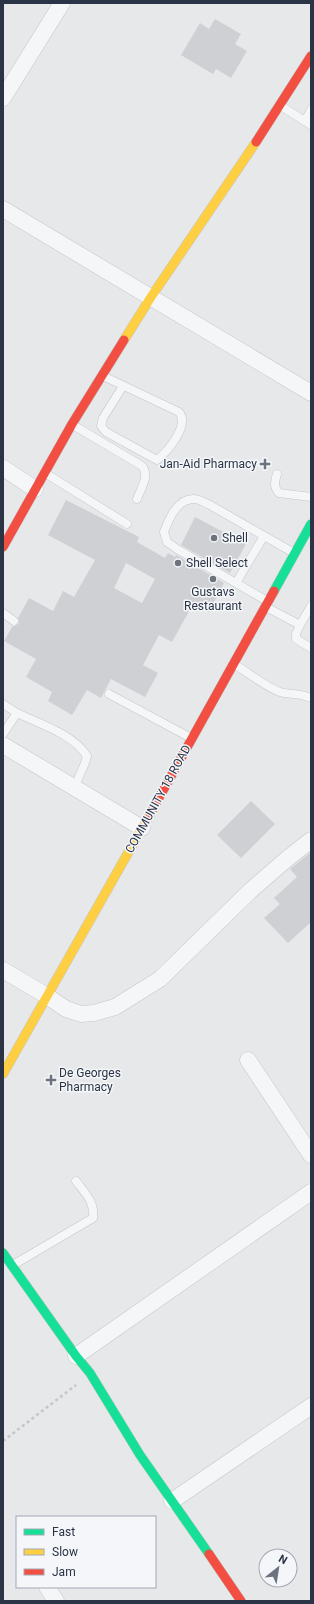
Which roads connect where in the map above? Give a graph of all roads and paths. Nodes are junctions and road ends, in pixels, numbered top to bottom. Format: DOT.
graph roads {
  1 [pos="62,3"];
  2 [pos="311,56"];
  3 [pos="3,98"];
  4 [pos="280,106"];
  5 [pos="311,110"];
  6 [pos="308,123"];
  7 [pos="3,209"];
  8 [pos="151,297"];
  9 [pos="102,376"];
  10 [pos="123,386"];
  11 [pos="311,393"];
  12 [pos="72,424"];
  13 [pos="3,468"];
  14 [pos="44,472"];
  15 [pos="277,474"];
  16 [pos="34,489"];
  17 [pos="311,497"];
  18 [pos="137,499"];
  19 [pos="127,524"];
  20 [pos="311,524"];
  21 [pos="264,536"];
  22 [pos="3,547"];
  23 [pos="294,553"];
  24 [pos="236,584"];
  25 [pos="266,604"];
  26 [pos="311,606"];
  27 [pos="3,613"];
  28 [pos="14,620"];
  29 [pos="300,624"];
  30 [pos="311,648"];
  31 [pos="234,664"];
  32 [pos="109,694"];
  33 [pos="311,698"];
  34 [pos="3,704"];
  35 [pos="17,713"];
  36 [pos="3,734"];
  37 [pos="192,739"];
  38 [pos="3,745"];
  39 [pos="74,788"];
  40 [pos="142,828"];
  41 [pos="311,840"];
  42 [pos="3,970"];
  43 [pos="47,996"];
  44 [pos="248,1060"];
  45 [pos="3,1074"];
  46 [pos="311,1155"];
  47 [pos="76,1181"];
  48 [pos="311,1192"];
  49 [pos="3,1253"];
  50 [pos="12,1265"];
  51 [pos="76,1356"];
  52 [pos="90,1374"];
  53 [pos="311,1406"];
  54 [pos="3,1441"];
  55 [pos="172,1501"];
  56 [pos="48,1588"];
  57 [pos="56,1601"];
  58 [pos="241,1601"];
  1 -- 3 [label="street"];
  2 -- 4 [label="street"];
  4 -- 6 [label="lane"];
  4 -- 8 [label="street"];
  5 -- 6 [label="lane"];
  7 -- 8 [label="street"];
  8 -- 9 [label="street"];
  8 -- 11 [label="street"];
  9 -- 10 [label="lane"];
  9 -- 12 [label="street"];
  10 -- 10 [label="lane"];
  12 -- 14 [label="street"];
  12 -- 18 [label="lane"];
  13 -- 16 [label="street"];
  14 -- 16 [label="street"];
  14 -- 19 [label="lane"];
  15 -- 17 [label="lane"];
  16 -- 22 [label="street"];
  20 -- 23 [label="street, COMMUNITY 18 ROAD"];
  21 -- 23 [label="lane"];
  21 -- 24 [label="lane"];
  21 -- 24 [label="lane"];
  23 -- 25 [label="street, COMMUNITY 18 ROAD"];
  24 -- 25 [label="lane"];
  25 -- 29 [label="lane"];
  25 -- 31 [label="street, COMMUNITY 18 ROAD"];
  26 -- 29 [label="lane"];
  27 -- 28 [label="lane"];
  29 -- 30 [label="lane"];
  31 -- 33 [label="lane"];
  31 -- 37 [label="street, COMMUNITY 18 ROAD"];
  32 -- 37 [label="lane"];
  34 -- 35 [label="lane"];
  35 -- 36 [label="lane"];
  35 -- 39 [label="lane"];
  37 -- 40 [label="street, COMMUNITY 18 ROAD"];
  38 -- 39 [label="street"];
  39 -- 40 [label="street"];
  40 -- 43 [label="street, COMMUNITY 18 ROAD"];
  41 -- 43 [label="street"];
  42 -- 43 [label="street"];
  43 -- 45 [label="street, COMMUNITY 18 ROAD"];
  44 -- 46 [label="street"];
  47 -- 50 [label="lane"];
  48 -- 51 [label="street"];
  49 -- 50 [label="street"];
  50 -- 51 [label="street"];
  51 -- 52 [label="street"];
  52 -- 54 [label="path"];
  52 -- 55 [label="street"];
  53 -- 55 [label="street"];
  55 -- 58 [label="street"];
  56 -- 57 [label="street"];
}
